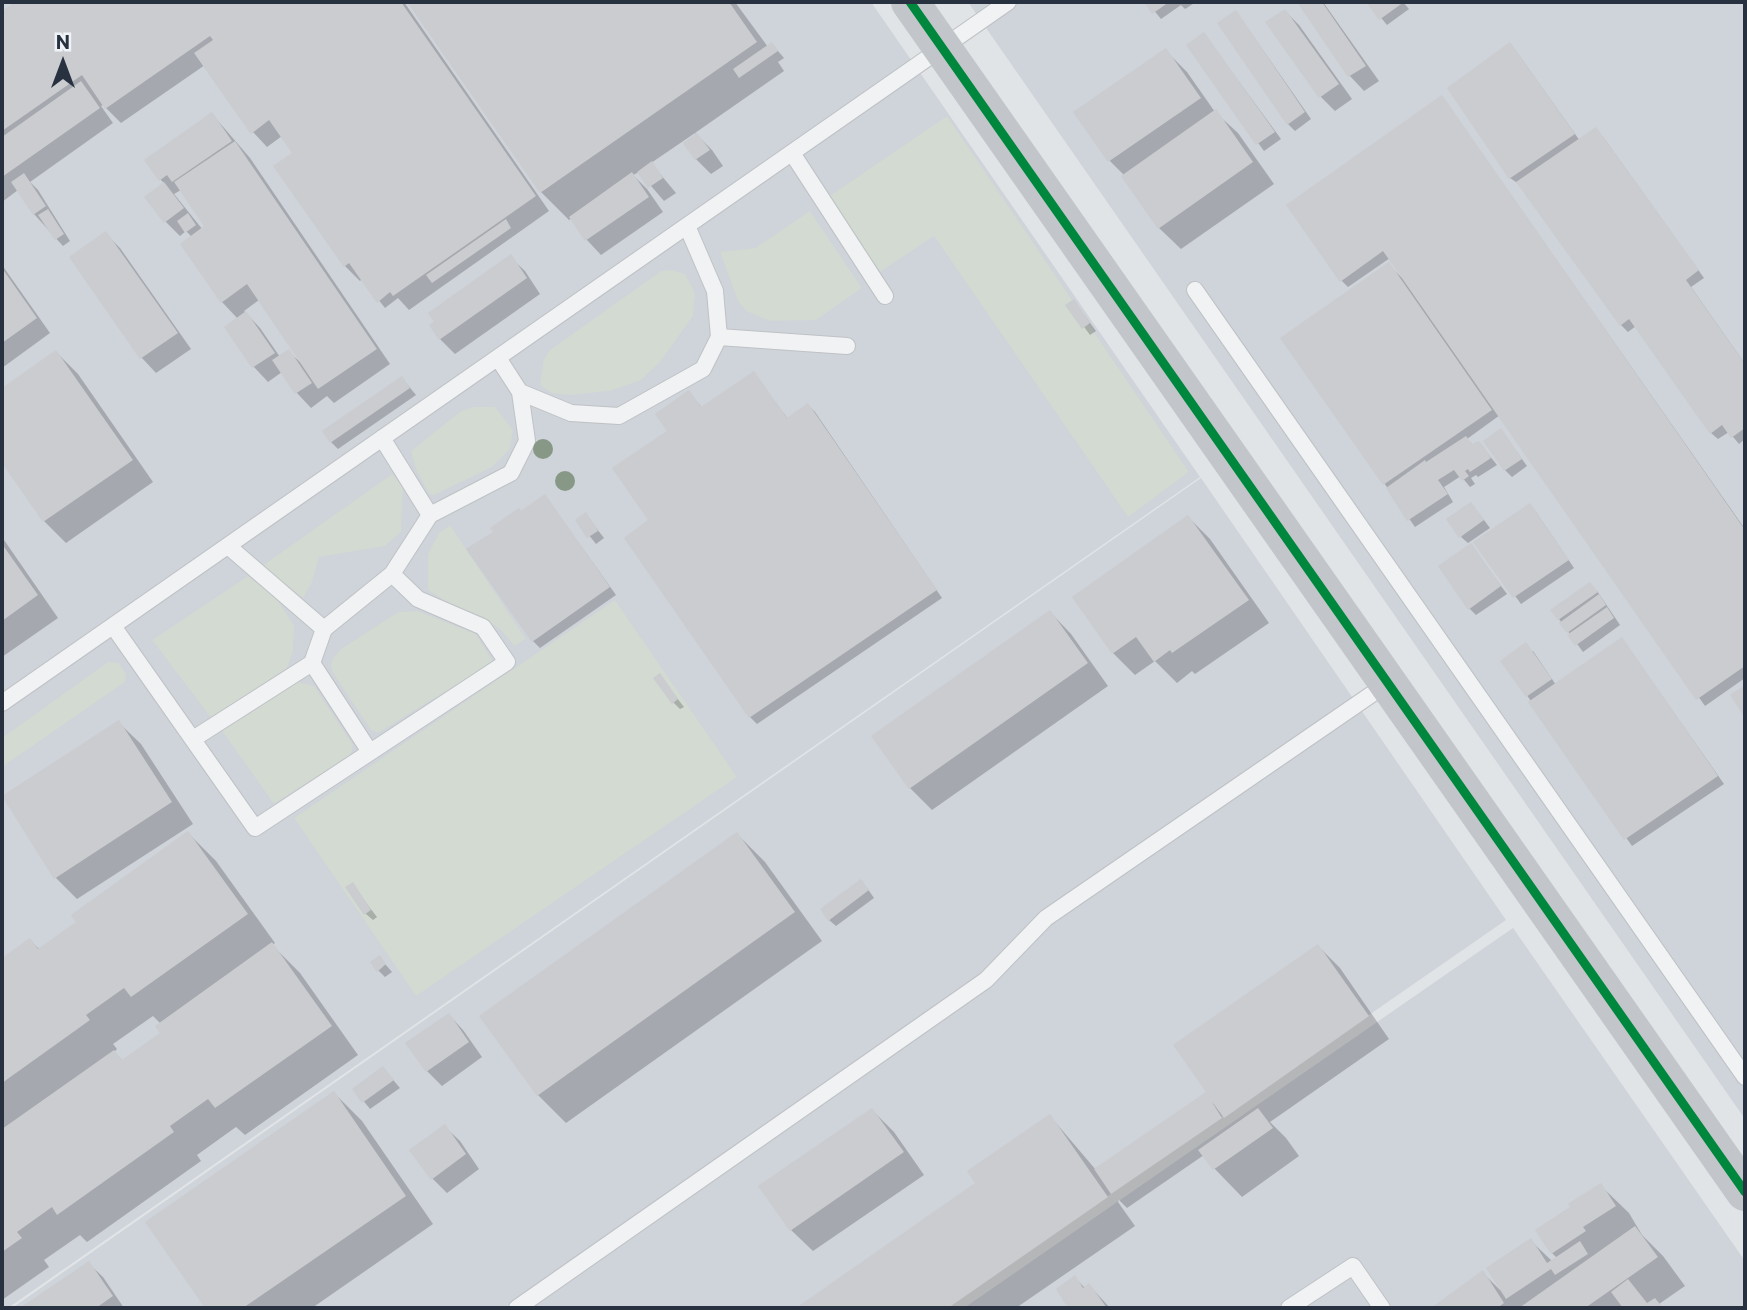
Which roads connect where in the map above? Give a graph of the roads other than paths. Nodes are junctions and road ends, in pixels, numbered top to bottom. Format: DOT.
graph roads {
  1 [pos="910,2"];
  2 [pos="1008,2"];
  3 [pos="942,48"];
  4 [pos="792,153"];
  5 [pos="687,226"];
  6 [pos="1195,290"];
  7 [pos="885,296"];
  8 [pos="719,337"];
  9 [pos="847,346"];
  10 [pos="498,358"];
  11 [pos="520,392"];
  12 [pos="382,438"];
  13 [pos="430,515"];
  14 [pos="228,546"];
  15 [pos="392,574"];
  16 [pos="113,626"];
  17 [pos="324,629"];
  18 [pos="312,663"];
  19 [pos="1388,683"];
  20 [pos="2,703"];
  21 [pos="193,740"];
  22 [pos="370,752"];
  23 [pos="1745,1077"];
  24 [pos="1745,1192"];
  25 [pos="517,1308"];
  26 [pos="1289,1308"];
  27 [pos="1382,1308"];
  1 -- 3 [label="street"];
  2 -- 3 [label="lane"];
  3 -- 4 [label="lane"];
  3 -- 19 [label="street"];
  4 -- 5 [label="lane"];
  4 -- 7 [label="lane"];
  5 -- 8 [label="lane"];
  5 -- 10 [label="lane"];
  6 -- 23 [label="lane"];
  8 -- 9 [label="lane"];
  8 -- 11 [label="lane"];
  10 -- 11 [label="lane"];
  10 -- 12 [label="lane"];
  11 -- 13 [label="lane"];
  12 -- 13 [label="lane"];
  12 -- 14 [label="lane"];
  13 -- 15 [label="lane"];
  14 -- 16 [label="lane"];
  14 -- 17 [label="lane"];
  15 -- 17 [label="lane"];
  15 -- 22 [label="lane"];
  16 -- 20 [label="lane"];
  16 -- 21 [label="lane"];
  17 -- 18 [label="lane"];
  18 -- 21 [label="lane"];
  18 -- 22 [label="lane"];
  19 -- 24 [label="street"];
  19 -- 25 [label="lane"];
  21 -- 22 [label="lane"];
  26 -- 27 [label="lane"];
}
